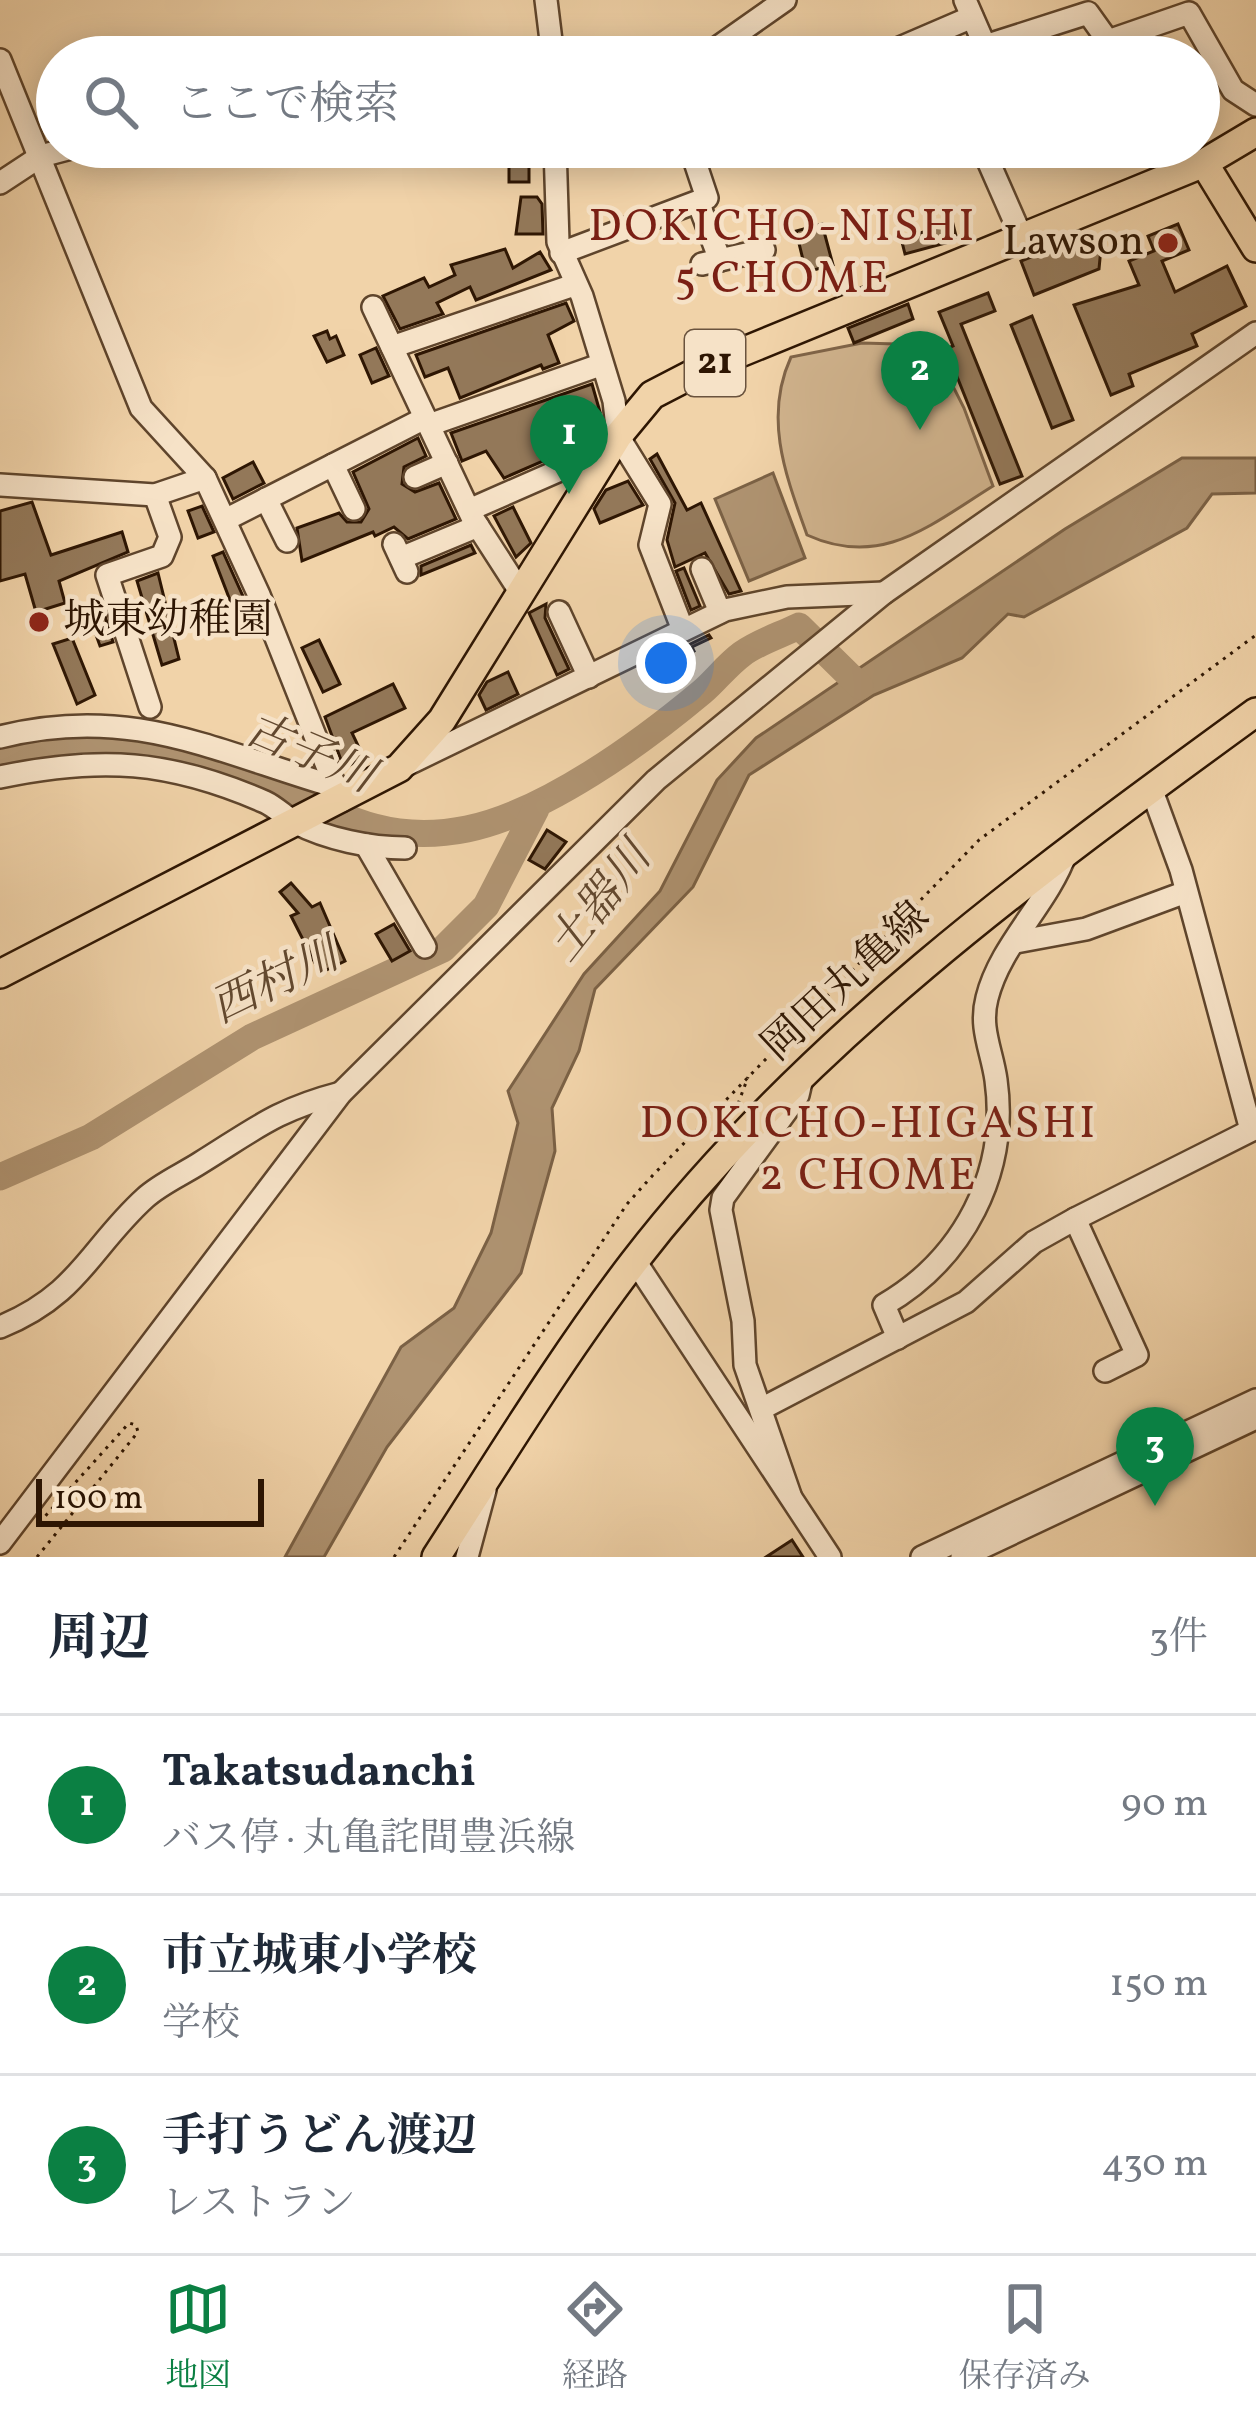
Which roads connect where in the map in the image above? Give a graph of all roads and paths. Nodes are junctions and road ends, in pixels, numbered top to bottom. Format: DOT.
graph roads {
  1 [pos="546,0"];
  2 [pos="785,0"];
  3 [pos="969,8"];
  4 [pos="1175,8"];
  5 [pos="550,36"];
  6 [pos="734,36"];
  7 [pos="941,36"];
  8 [pos="981,36"];
  9 [pos="1016,36"];
  10 [pos="1104,36"];
  11 [pos="1118,36"];
  12 [pos="1202,36"];
  13 [pos="0,60"];
  14 [pos="1220,67"];
  15 [pos="1256,105"];
  16 [pos="1256,132"];
  17 [pos="36,144"];
  18 [pos="1220,153"];
  19 [pos="36,159"];
  20 [pos="45,168"];
  21 [pos="556,168"];
  22 [pos="697,168"];
  23 [pos="991,168"];
  24 [pos="1192,168"];
  25 [pos="1207,168"];
  26 [pos="0,183"];
  27 [pos="698,202"];
  28 [pos="1022,238"];
  29 [pos="1256,248"];
  30 [pos="764,250"];
  31 [pos="561,253"];
  32 [pos="574,285"];
  33 [pos="373,307"];
  34 [pos="1256,333"];
  35 [pos="392,347"];
  36 [pos="599,365"];
  37 [pos="427,422"];
  38 [pos="613,442"];
  39 [pos="447,463"];
  40 [pos="333,465"];
  41 [pos="415,477"];
  42 [pos="206,478"];
  43 [pos="0,485"];
  44 [pos="155,495"];
  45 [pos="266,499"];
  46 [pos="354,509"];
  47 [pos="473,518"];
  48 [pos="225,520"];
  49 [pos="287,541"];
  50 [pos="401,558"];
  51 [pos="702,569"];
  52 [pos="521,593"];
  53 [pos="884,593"];
  54 [pos="559,612"];
  55 [pos="720,612"];
  56 [pos="683,630"];
  57 [pos="590,677"];
  58 [pos="150,707"];
  59 [pos="1256,712"];
  60 [pos="0,737"];
  61 [pos="399,768"];
  62 [pos="0,777"];
  63 [pos="1151,788"];
  64 [pos="337,794"];
  65 [pos="301,822"];
  66 [pos="366,845"];
  67 [pos="404,848"];
  68 [pos="1066,853"];
  69 [pos="1186,892"];
  70 [pos="1016,942"];
  71 [pos="425,947"];
  72 [pos="0,974"];
  73 [pos="802,1078"];
  74 [pos="341,1093"];
  75 [pos="1254,1129"];
  76 [pos="1075,1219"];
  77 [pos="635,1261"];
  78 [pos="0,1327"];
  79 [pos="898,1338"];
  80 [pos="1106,1371"];
  81 [pos="1256,1400"];
  82 [pos="760,1409"];
  83 [pos="1256,1418"];
  84 [pos="488,1478"];
  85 [pos="790,1495"];
  86 [pos="28,1534"];
  87 [pos="0,1544"];
  88 [pos="37,1557"];
  89 [pos="436,1557"];
  90 [pos="467,1557"];
  91 [pos="830,1557"];
  92 [pos="922,1557"];
  93 [pos="962,1557"];
  1 -- 5 [label="street"];
  2 -- 6 [label="street"];
  3 -- 7 [label="street"];
  3 -- 8 [label="street"];
  4 -- 11 [label="street"];
  4 -- 12 [label="street"];
  9 -- 10 [label="street"];
  13 -- 17 [label="street"];
  14 -- 15 [label="street"];
  16 -- 18 [label="main road, 21"];
  19 -- 26 [label="street"];
  20 -- 42 [label="street"];
  21 -- 31 [label="street"];
  22 -- 27 [label="street"];
  23 -- 28 [label="street"];
  24 -- 28 [label="main road, 21"];
  25 -- 29 [label="main road"];
  27 -- 30 [label="street"];
  27 -- 31 [label="street"];
  28 -- 38 [label="main road, 21"];
  31 -- 32 [label="street"];
  32 -- 35 [label="street"];
  32 -- 36 [label="street"];
  33 -- 35 [label="street"];
  34 -- 53 [label="street"];
  35 -- 37 [label="street"];
  36 -- 37 [label="street"];
  36 -- 38 [label="street"];
  37 -- 39 [label="street"];
  37 -- 40 [label="street"];
  38 -- 47 [label="street"];
  38 -- 52 [label="main road, 21"];
  38 -- 56 [label="street"];
  39 -- 41 [label="street"];
  39 -- 47 [label="street"];
  40 -- 45 [label="street"];
  40 -- 46 [label="street"];
  42 -- 44 [label="street"];
  42 -- 48 [label="street"];
  43 -- 44 [label="street"];
  44 -- 58 [label="street"];
  45 -- 48 [label="street"];
  45 -- 49 [label="street"];
  47 -- 50 [label="street"];
  47 -- 52 [label="street"];
  48 -- 64 [label="street"];
  51 -- 55 [label="street"];
  52 -- 61 [label="main road, 21"];
  53 -- 55 [label="street"];
  53 -- 74 [label="street"];
  54 -- 57 [label="street"];
  55 -- 56 [label="street"];
  56 -- 57 [label="street"];
  57 -- 61 [label="street"];
  59 -- 63 [label="main road, 岡田丸亀線"];
  60 -- 64 [label="street"];
  61 -- 64 [label="main road, 21"];
  62 -- 65 [label="street"];
  63 -- 68 [label="main road, 岡田丸亀線"];
  63 -- 69 [label="street"];
  64 -- 65 [label="main road, 21"];
  65 -- 66 [label="street"];
  65 -- 72 [label="main road, 21"];
  66 -- 67 [label="street"];
  66 -- 71 [label="street"];
  68 -- 70 [label="street"];
  68 -- 73 [label="main road, 岡田丸亀線"];
  69 -- 70 [label="street"];
  69 -- 75 [label="street"];
  70 -- 79 [label="street"];
  73 -- 77 [label="main road, 岡田丸亀線"];
  73 -- 82 [label="street"];
  74 -- 78 [label="street"];
  74 -- 87 [label="street"];
  75 -- 76 [label="street"];
  76 -- 79 [label="street"];
  76 -- 80 [label="street"];
  77 -- 84 [label="main road, 岡田丸亀線"];
  77 -- 85 [label="street"];
  79 -- 82 [label="street"];
  81 -- 92 [label="street"];
  82 -- 85 [label="street"];
  83 -- 93 [label="street"];
  84 -- 89 [label="main road, 岡田丸亀線"];
  84 -- 90 [label="street"];
  85 -- 91 [label="street"];
  86 -- 88 [label="path"];
}
